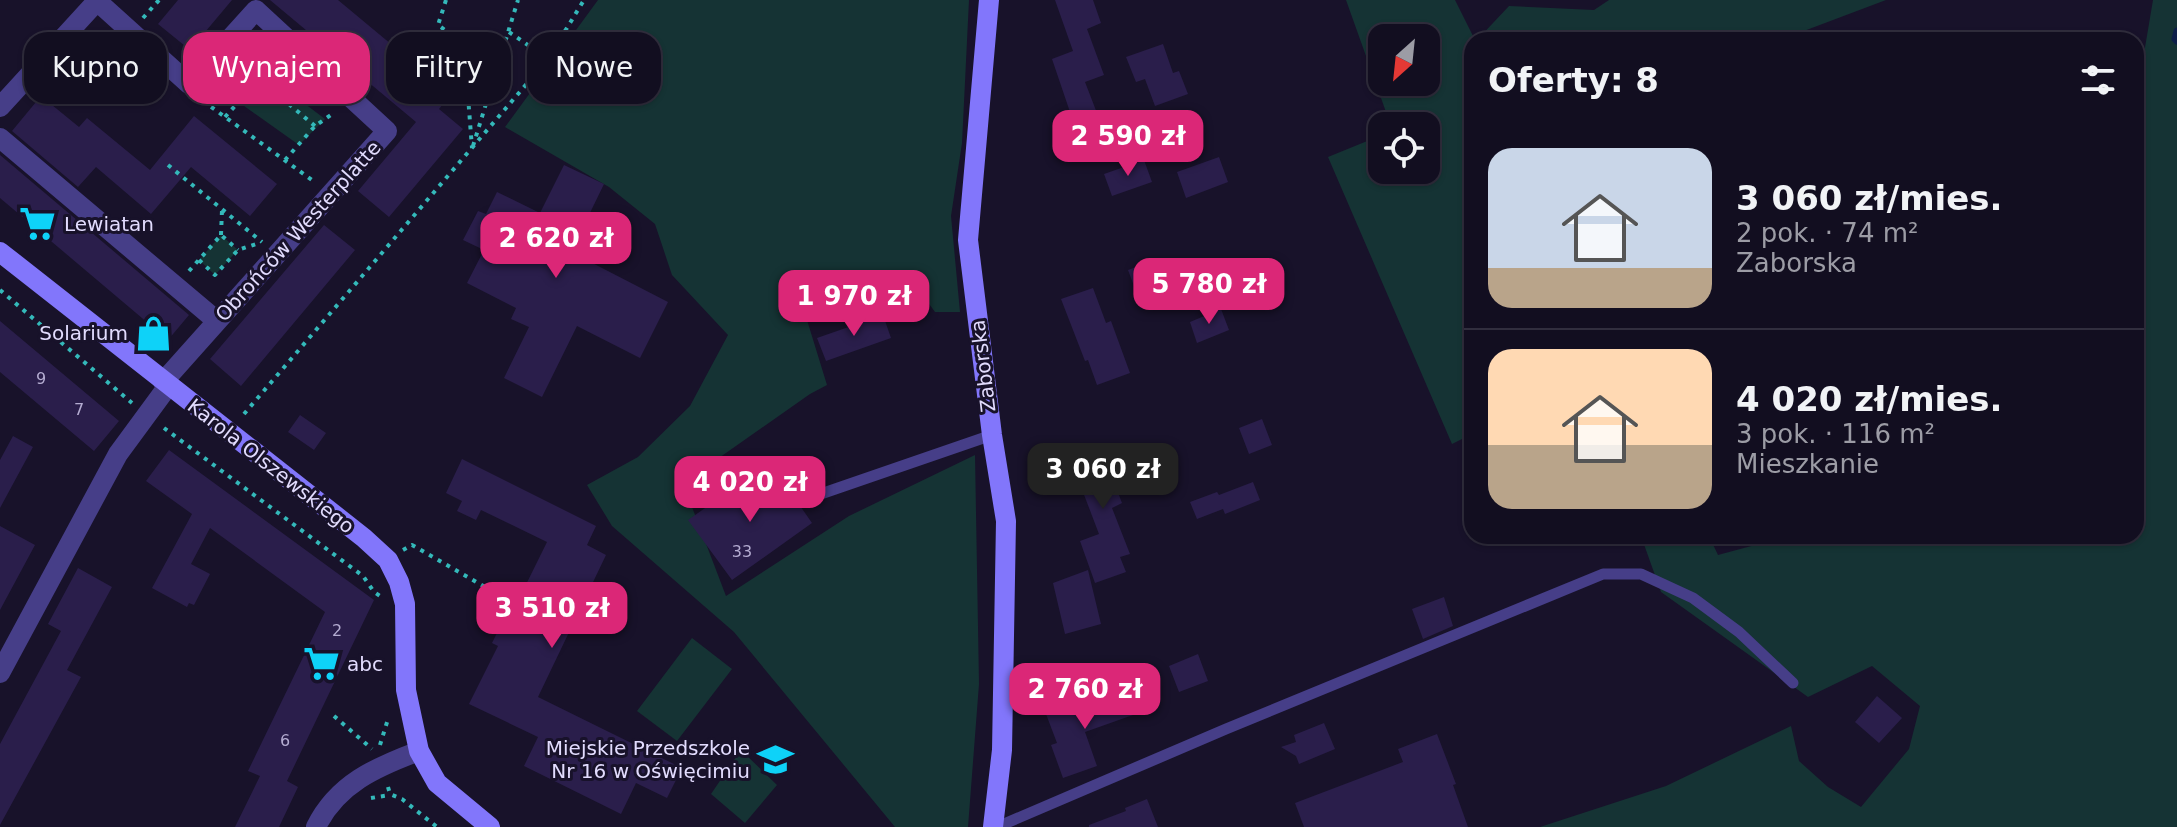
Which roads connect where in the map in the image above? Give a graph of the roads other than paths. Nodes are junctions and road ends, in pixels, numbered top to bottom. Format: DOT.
graph roads {
  1 [pos="989,0"];
  2 [pos="0,107"];
  3 [pos="0,138"];
  4 [pos="0,252"];
  5 [pos="217,321"];
  6 [pos="166,384"];
  7 [pos="992,435"];
  8 [pos="812,497"];
  9 [pos="0,673"];
  10 [pos="1793,683"];
  11 [pos="419,751"];
  12 [pos="316,827"];
  13 [pos="490,827"];
  14 [pos="995,827"];
  1 -- 7 [label="street, Zaborska"];
  2 -- 5 [label="street, Obrońców Westerplatte"];
  3 -- 5 [label="street"];
  4 -- 6 [label="street, Karola Olszewskiego"];
  5 -- 6 [label="street, Obrońców Westerplatte"];
  6 -- 9 [label="street, Obrońców Westerplatte"];
  6 -- 11 [label="street, Karola Olszewskiego"];
  7 -- 8 [label="lane"];
  7 -- 14 [label="street, Zaborska"];
  10 -- 14 [label="lane"];
  11 -- 12 [label="street"];
  11 -- 13 [label="street, Karola Olszewskiego"];
}
